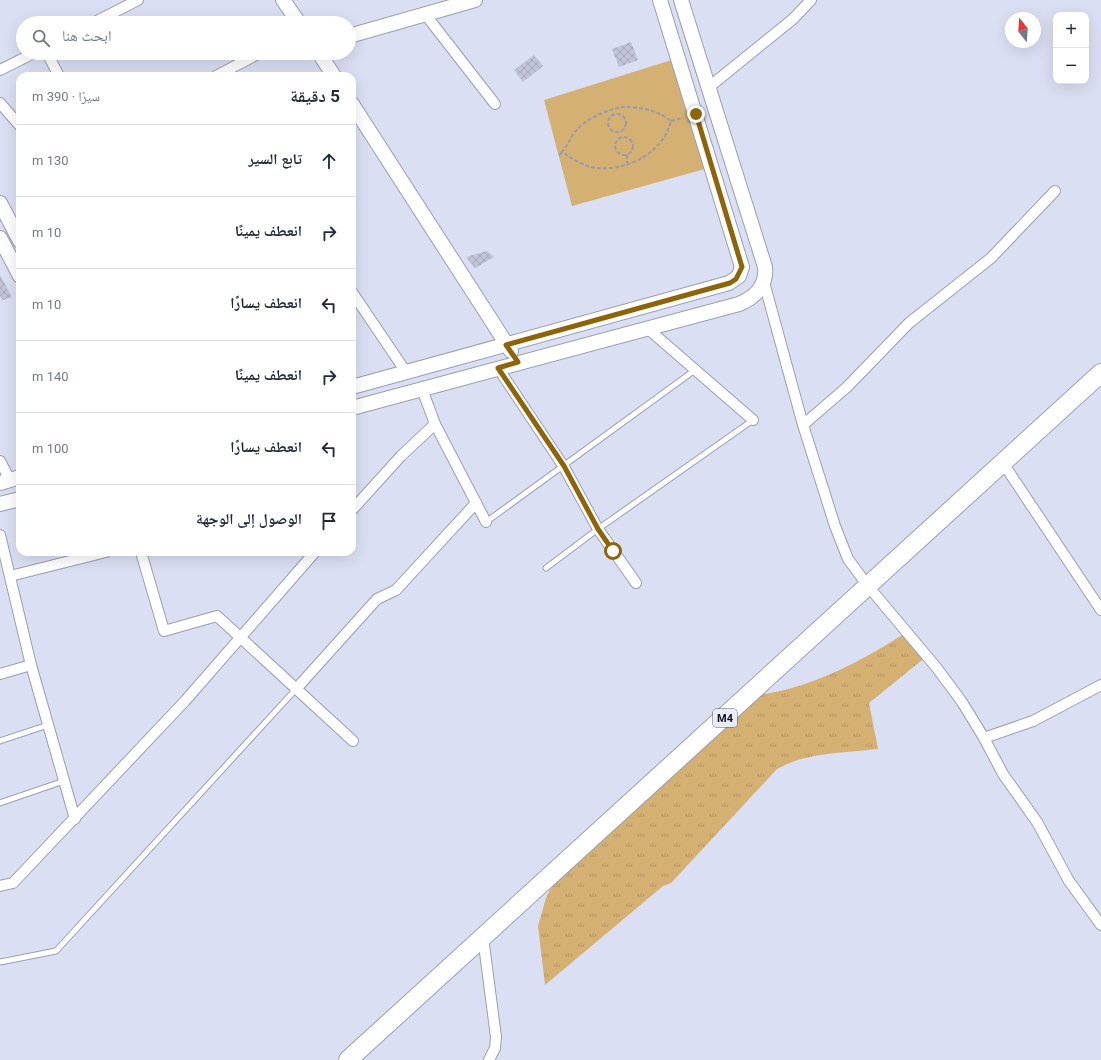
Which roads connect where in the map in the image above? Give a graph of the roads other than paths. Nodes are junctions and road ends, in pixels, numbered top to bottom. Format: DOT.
graph roads {
  1 [pos="138,0"];
  2 [pos="283,0"];
  3 [pos="475,0"];
  4 [pos="660,0"];
  5 [pos="681,0"];
  6 [pos="811,0"];
  7 [pos="425,14"];
  8 [pos="107,16"];
  9 [pos="294,16"];
  10 [pos="356,34"];
  11 [pos="20,60"];
  12 [pos="50,60"];
  13 [pos="247,60"];
  14 [pos="324,60"];
  15 [pos="0,70"];
  16 [pos="56,72"];
  17 [pos="224,72"];
  18 [pos="331,72"];
  19 [pos="709,87"];
  20 [pos="0,102"];
  21 [pos="495,104"];
  22 [pos="356,110"];
  23 [pos="16,121"];
  24 [pos="1055,191"];
  25 [pos="0,203"];
  26 [pos="16,233"];
  27 [pos="0,238"];
  28 [pos="16,268"];
  29 [pos="764,282"];
  30 [pos="356,298"];
  31 [pos="647,328"];
  32 [pos="506,345"];
  33 [pos="518,362"];
  34 [pos="498,368"];
  35 [pos="695,370"];
  36 [pos="406,372"];
  37 [pos="1101,373"];
  38 [pos="356,385"];
  39 [pos="422,389"];
  40 [pos="356,407"];
  41 [pos="753,420"];
  42 [pos="435,424"];
  43 [pos="804,425"];
  44 [pos="0,461"];
  45 [pos="1003,463"];
  46 [pos="564,466"];
  47 [pos="10,480"];
  48 [pos="16,500"];
  49 [pos="476,503"];
  50 [pos="0,504"];
  51 [pos="356,506"];
  52 [pos="486,522"];
  53 [pos="598,529"];
  54 [pos="0,535"];
  55 [pos="90,556"];
  56 [pos="141,556"];
  57 [pos="312,556"];
  58 [pos="546,568"];
  59 [pos="10,576"];
  60 [pos="636,583"];
  61 [pos="868,586"];
  62 [pos="1101,610"];
  63 [pos="241,638"];
  64 [pos="31,665"];
  65 [pos="0,674"];
  66 [pos="1101,685"];
  67 [pos="296,689"];
  68 [pos="48,725"];
  69 [pos="984,738"];
  70 [pos="0,741"];
  71 [pos="353,741"];
  72 [pos="64,781"];
  73 [pos="0,803"];
  74 [pos="75,819"];
  75 [pos="0,886"];
  76 [pos="1101,925"];
  77 [pos="483,937"];
  78 [pos="0,962"];
  79 [pos="348,1060"];
  80 [pos="488,1060"];
  1 -- 8 [label="street"];
  2 -- 9 [label="street"];
  3 -- 7 [label="street"];
  4 -- 32 [label="street"];
  5 -- 19 [label="street"];
  6 -- 19 [label="street"];
  7 -- 10 [label="street"];
  7 -- 21 [label="street"];
  11 -- 15 [label="street"];
  12 -- 16 [label="street"];
  13 -- 17 [label="street"];
  14 -- 18 [label="street"];
  19 -- 29 [label="street"];
  20 -- 23 [label="street"];
  22 -- 32 [label="street"];
  24 -- 43 [label="street"];
  25 -- 26 [label="street"];
  27 -- 28 [label="street"];
  29 -- 31 [label="street"];
  29 -- 43 [label="street"];
  30 -- 36 [label="street"];
  31 -- 33 [label="street"];
  31 -- 35 [label="street"];
  32 -- 33 [label="street"];
  32 -- 36 [label="street"];
  33 -- 34 [label="street"];
  34 -- 39 [label="street"];
  34 -- 46 [label="street"];
  35 -- 41 [label="street"];
  35 -- 46 [label="lane"];
  36 -- 38 [label="street"];
  37 -- 45 [label="highway, M4"];
  39 -- 40 [label="street"];
  39 -- 42 [label="street"];
  41 -- 53 [label="lane"];
  42 -- 49 [label="street"];
  42 -- 51 [label="street"];
  43 -- 61 [label="street"];
  44 -- 47 [label="street"];
  45 -- 61 [label="highway, M4"];
  45 -- 62 [label="street"];
  46 -- 52 [label="lane"];
  46 -- 53 [label="street"];
  48 -- 50 [label="street"];
  49 -- 52 [label="street"];
  49 -- 67 [label="street"];
  53 -- 58 [label="lane"];
  53 -- 60 [label="street"];
  54 -- 59 [label="street"];
  55 -- 59 [label="street"];
  56 -- 63 [label="street"];
  57 -- 63 [label="street"];
  59 -- 64 [label="street"];
  61 -- 69 [label="street"];
  61 -- 77 [label="highway, M4"];
  63 -- 67 [label="street"];
  63 -- 74 [label="street"];
  64 -- 65 [label="street"];
  64 -- 68 [label="street"];
  66 -- 69 [label="street"];
  67 -- 71 [label="street"];
  67 -- 78 [label="lane"];
  68 -- 70 [label="lane"];
  68 -- 72 [label="street"];
  69 -- 76 [label="street"];
  72 -- 73 [label="lane"];
  72 -- 74 [label="street"];
  74 -- 75 [label="street"];
  77 -- 79 [label="highway, M4"];
  77 -- 80 [label="street"];
}
